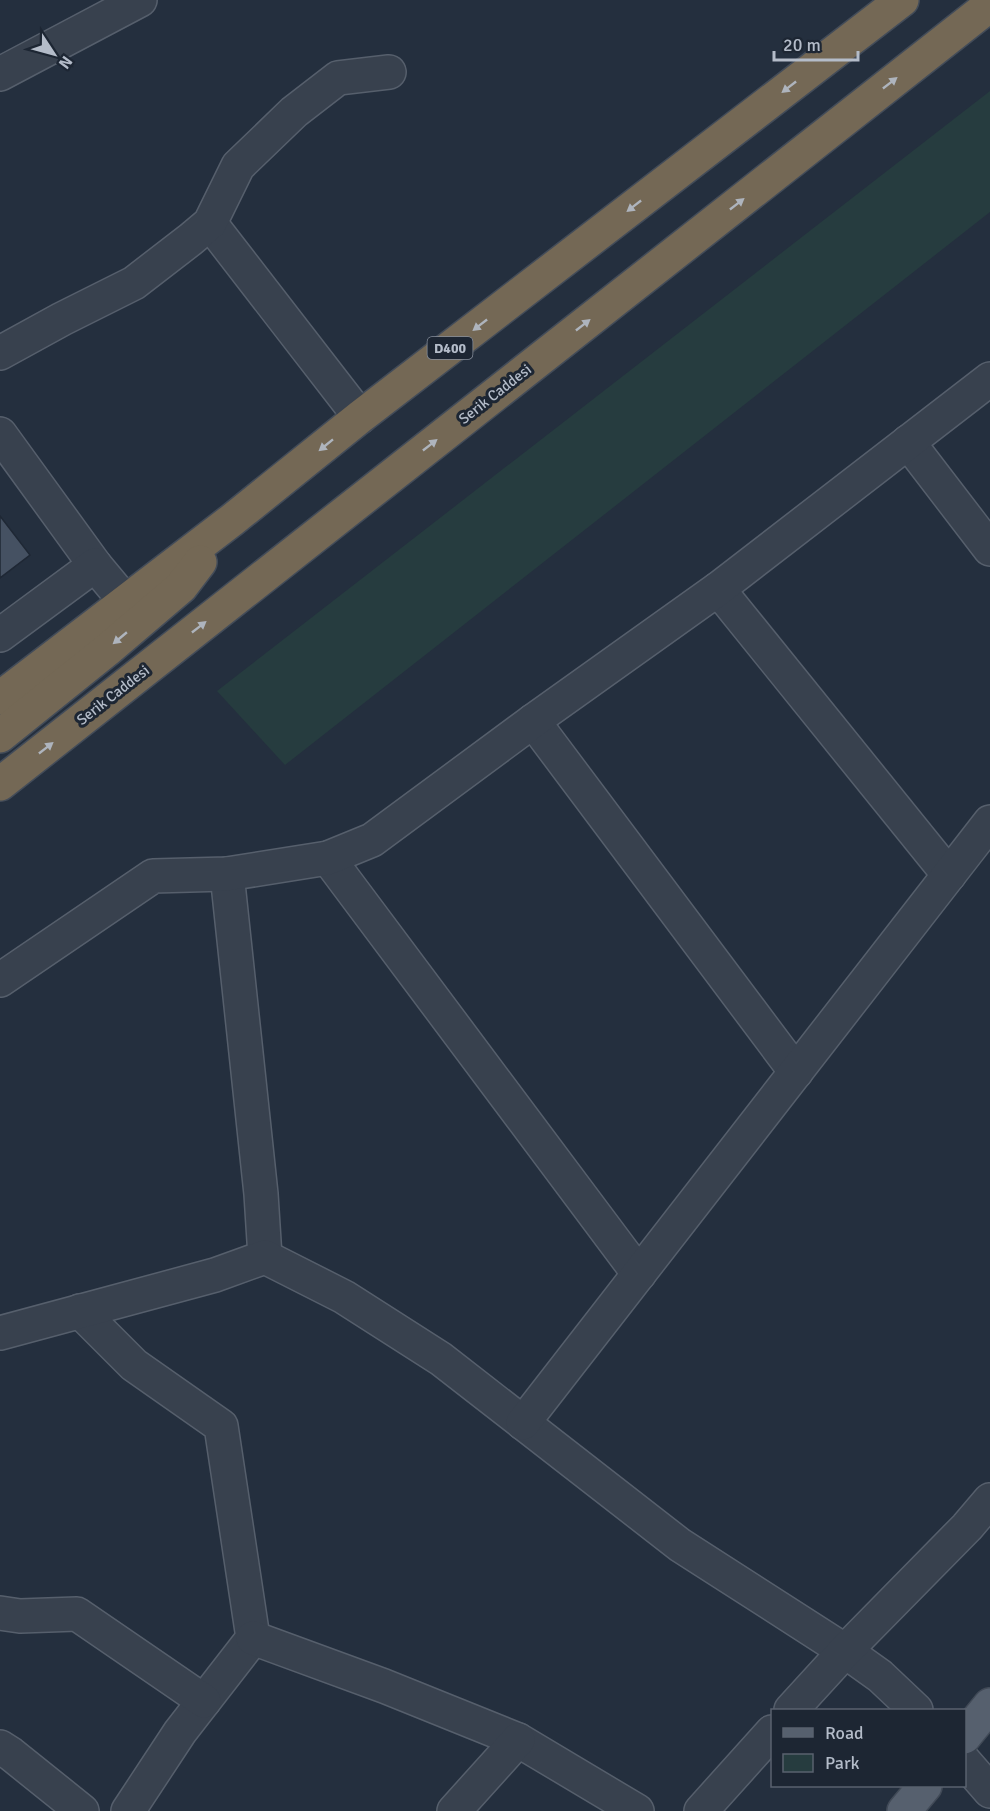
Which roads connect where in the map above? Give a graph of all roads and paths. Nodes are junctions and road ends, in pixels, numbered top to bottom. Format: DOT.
graph roads {
  1 [pos="140,0"];
  2 [pos="902,0"];
  3 [pos="990,5"];
  4 [pos="389,72"];
  5 [pos="0,74"];
  6 [pos="210,223"];
  7 [pos="0,353"];
  8 [pos="990,380"];
  9 [pos="360,417"];
  10 [pos="0,434"];
  11 [pos="908,442"];
  12 [pos="232,520"];
  13 [pos="990,549"];
  14 [pos="95,565"];
  15 [pos="718,589"];
  16 [pos="125,601"];
  17 [pos="0,635"];
  18 [pos="0,698"];
  19 [pos="533,721"];
  20 [pos="0,736"];
  21 [pos="0,784"];
  22 [pos="990,822"];
  23 [pos="328,858"];
  24 [pos="228,874"];
  25 [pos="949,875"];
  26 [pos="0,980"];
  27 [pos="796,1072"];
  28 [pos="265,1257"];
  29 [pos="639,1274"];
  30 [pos="80,1311"];
  31 [pos="0,1333"];
  32 [pos="523,1423"];
  33 [pos="990,1500"];
  34 [pos="0,1613"];
  35 [pos="253,1638"];
  36 [pos="845,1651"];
  37 [pos="204,1701"];
  38 [pos="990,1705"];
  39 [pos="792,1709"];
  40 [pos="915,1709"];
  41 [pos="771,1733"];
  42 [pos="966,1735"];
  43 [pos="518,1740"];
  44 [pos="0,1748"];
  45 [pos="966,1763"];
  46 [pos="923,1787"];
  47 [pos="990,1791"];
  48 [pos="82,1811"];
  49 [pos="128,1811"];
  50 [pos="454,1811"];
  51 [pos="638,1811"];
  52 [pos="701,1811"];
  53 [pos="904,1811"];
  1 -- 5 [label="street"];
  2 -- 9 [label="highway, D400, one-way"];
  21 -- 3 [label="highway, Serik Caddesi, one-way"];
  4 -- 6 [label="street"];
  6 -- 7 [label="street"];
  6 -- 9 [label="street"];
  8 -- 11 [label="street"];
  9 -- 12 [label="highway, D400, one-way"];
  10 -- 14 [label="street"];
  11 -- 13 [label="street"];
  11 -- 15 [label="street"];
  12 -- 16 [label="highway, D400"];
  12 -- 20 [label="highway, one-way"];
  14 -- 16 [label="street"];
  14 -- 17 [label="street"];
  15 -- 19 [label="street"];
  15 -- 25 [label="street"];
  16 -- 18 [label="highway, D400"];
  19 -- 23 [label="street"];
  19 -- 27 [label="street"];
  22 -- 25 [label="street"];
  23 -- 24 [label="street"];
  23 -- 29 [label="street"];
  24 -- 26 [label="street"];
  24 -- 28 [label="street"];
  25 -- 27 [label="street"];
  27 -- 29 [label="street"];
  28 -- 30 [label="street"];
  28 -- 32 [label="street"];
  29 -- 32 [label="street"];
  30 -- 31 [label="street"];
  30 -- 35 [label="street"];
  32 -- 36 [label="street"];
  33 -- 36 [label="street"];
  34 -- 37 [label="street"];
  35 -- 37 [label="street"];
  35 -- 43 [label="street"];
  36 -- 39 [label="street"];
  36 -- 40 [label="street"];
  37 -- 49 [label="street"];
  38 -- 42 [label="main road"];
  41 -- 52 [label="street"];
  43 -- 50 [label="street"];
  43 -- 51 [label="street"];
  44 -- 48 [label="street"];
  45 -- 47 [label="street"];
  46 -- 53 [label="main road"];
}
